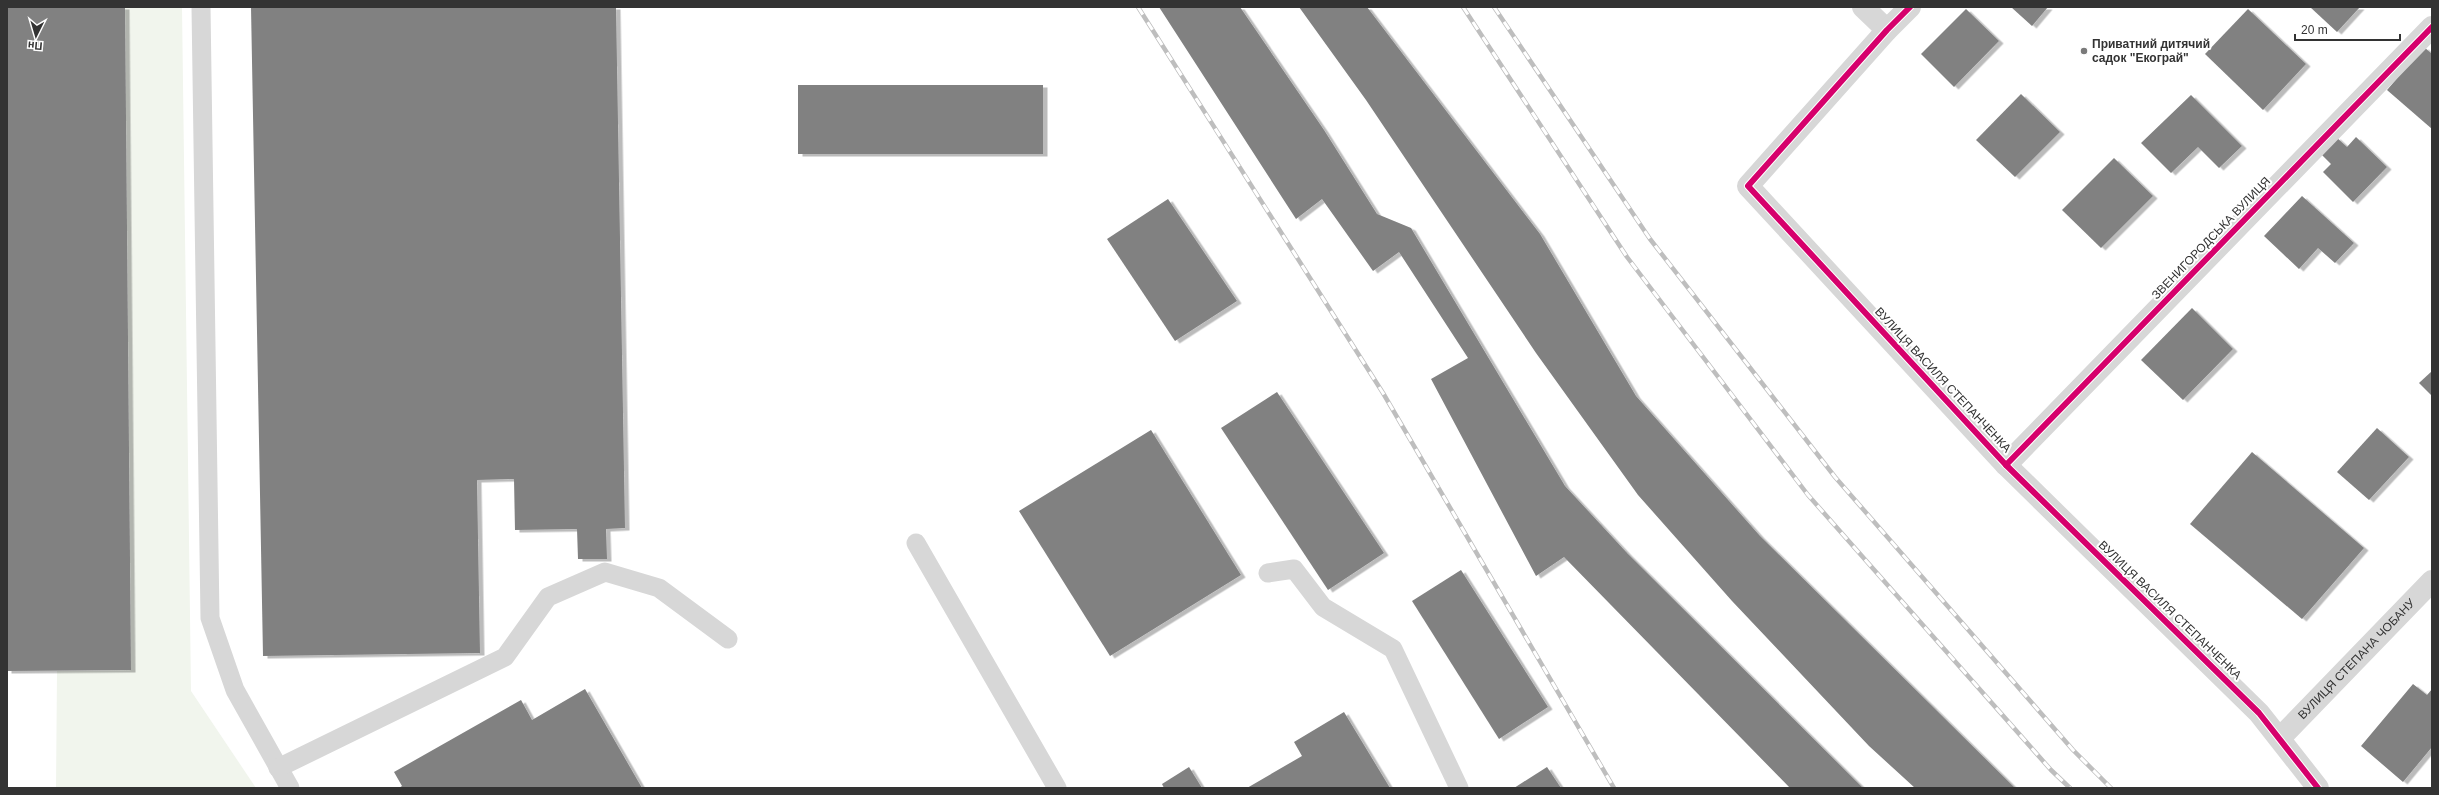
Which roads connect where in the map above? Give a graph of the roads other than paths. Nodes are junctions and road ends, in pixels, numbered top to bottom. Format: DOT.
graph roads {
  1 [pos="201,7"];
  2 [pos="1863,7"];
  3 [pos="1910,7"];
  4 [pos="2432,26"];
  5 [pos="1887,30"];
  6 [pos="2006,465"];
  7 [pos="916,543"];
  8 [pos="1268,573"];
  9 [pos="2432,581"];
  10 [pos="728,639"];
  11 [pos="2280,738"];
  12 [pos="278,768"];
  13 [pos="290,788"];
  14 [pos="1057,788"];
  15 [pos="1459,788"];
  16 [pos="2318,788"];
  1 -- 12 [label="lane"];
  2 -- 5 [label="street"];
  3 -- 5 [label="street"];
  4 -- 6 [label="street, ЗВЕНИГОРОДСЬКА ВУЛИЦЯ"];
  5 -- 6 [label="street, ВУЛИЦЯ ВАСИЛЯ СТЕПАНЧЕНКА"];
  6 -- 11 [label="street, ВУЛИЦЯ ВАСИЛЯ СТЕПАНЧЕНКА"];
  7 -- 14 [label="lane"];
  8 -- 15 [label="lane"];
  9 -- 11 [label="street, ВУЛИЦЯ СТЕПАНА ЧОБАНУ"];
  10 -- 12 [label="lane"];
  11 -- 16 [label="street, ВУЛИЦЯ ВАСИЛЯ СТЕПАНЧЕНКА"];
  12 -- 13 [label="lane"];
}
